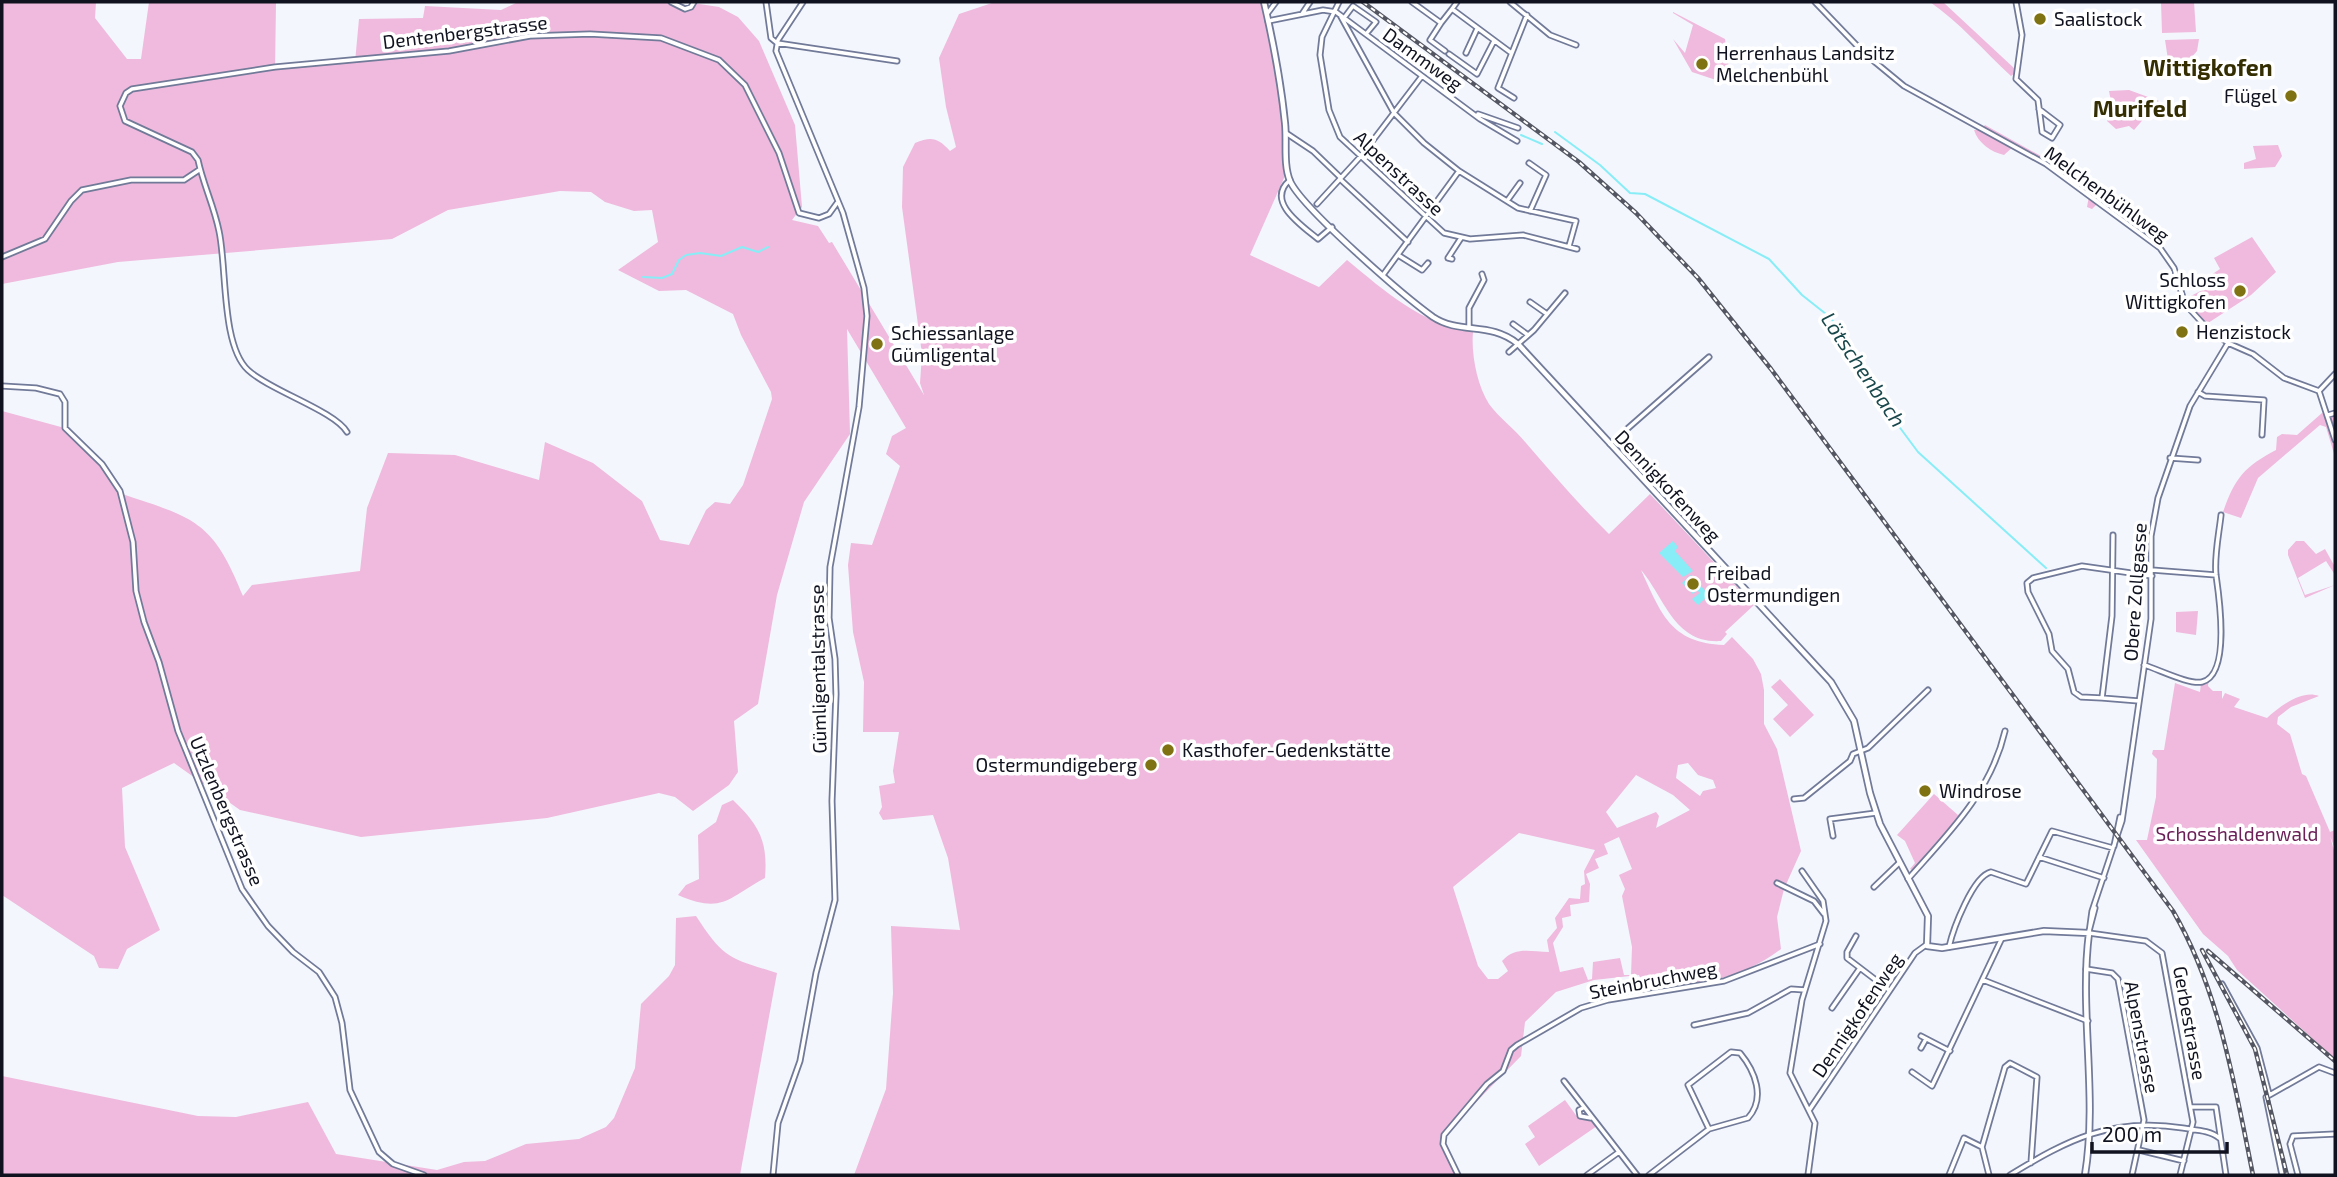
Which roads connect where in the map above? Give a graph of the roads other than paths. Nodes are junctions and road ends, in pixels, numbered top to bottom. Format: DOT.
graph roads {
  1 [pos="671,2"];
  2 [pos="694,2"];
  3 [pos="766,2"];
  4 [pos="803,2"];
  5 [pos="1264,2"];
  6 [pos="1276,2"];
  7 [pos="1310,2"];
  8 [pos="1339,2"];
  9 [pos="1412,2"];
  10 [pos="1457,2"];
  11 [pos="1510,2"];
  12 [pos="1815,2"];
  13 [pos="2016,2"];
  14 [pos="1452,9"];
  15 [pos="1333,11"];
  16 [pos="1266,14"];
  17 [pos="1302,14"];
  18 [pos="1527,15"];
  19 [pos="1342,16"];
  20 [pos="1268,21"];
  21 [pos="1441,23"];
  22 [pos="1477,29"];
  23 [pos="1366,34"];
  24 [pos="1494,41"];
  25 [pos="777,43"];
  26 [pos="1576,45"];
  27 [pos="1445,51"];
  28 [pos="1510,52"];
  29 [pos="1466,53"];
  30 [pos="1449,54"];
  31 [pos="897,61"];
  32 [pos="1422,76"];
  33 [pos="1514,98"];
  34 [pos="2039,109"];
  35 [pos="1473,112"];
  36 [pos="1394,113"];
  37 [pos="1518,128"];
  38 [pos="1286,133"];
  39 [pos="1517,141"];
  40 [pos="1361,156"];
  41 [pos="1529,163"];
  42 [pos="199,170"];
  43 [pos="1460,171"];
  44 [pos="1341,179"];
  45 [pos="1290,180"];
  46 [pos="1520,183"];
  47 [pos="1507,201"];
  48 [pos="837,203"];
  49 [pos="1317,204"];
  50 [pos="1530,212"];
  51 [pos="1426,218"];
  52 [pos="1332,227"];
  53 [pos="1461,238"];
  54 [pos="1408,242"];
  55 [pos="1569,246"];
  56 [pos="1577,249"];
  57 [pos="1398,255"];
  58 [pos="2,257"];
  59 [pos="1452,259"];
  60 [pos="1428,263"];
  61 [pos="1482,274"];
  62 [pos="1382,275"];
  63 [pos="1565,293"];
  64 [pos="1531,302"];
  65 [pos="1547,314"];
  66 [pos="1513,324"];
  67 [pos="1469,327"];
  68 [pos="1528,335"];
  69 [pos="2228,343"];
  70 [pos="1518,344"];
  71 [pos="1509,352"];
  72 [pos="1709,358"];
  73 [pos="2335,374"];
  74 [pos="2,386"];
  75 [pos="2319,391"];
  76 [pos="2198,392"];
  77 [pos="2335,413"];
  78 [pos="2328,415"];
  79 [pos="347,432"];
  80 [pos="2262,435"];
  81 [pos="2335,440"];
  82 [pos="1610,444"];
  83 [pos="2170,458"];
  84 [pos="2198,460"];
  85 [pos="2221,515"];
  86 [pos="2113,535"];
  87 [pos="2151,570"];
  88 [pos="2114,571"];
  89 [pos="2216,575"];
  90 [pos="2152,576"];
  91 [pos="2144,665"];
  92 [pos="1928,691"];
  93 [pos="2102,698"];
  94 [pos="2140,701"];
  95 [pos="2005,731"];
  96 [pos="1862,752"];
  97 [pos="1794,799"];
  98 [pos="1876,813"];
  99 [pos="1833,836"];
  100 [pos="2113,847"];
  101 [pos="2039,857"];
  102 [pos="1899,863"];
  103 [pos="1802,872"];
  104 [pos="2104,878"];
  105 [pos="1908,879"];
  106 [pos="1777,883"];
  107 [pos="1874,887"];
  108 [pos="1825,916"];
  109 [pos="2089,933"];
  110 [pos="1856,936"];
  111 [pos="2002,938"];
  112 [pos="1820,944"];
  113 [pos="1926,945"];
  114 [pos="1949,947"];
  115 [pos="1802,950"];
  116 [pos="1814,961"];
  117 [pos="1860,968"];
  118 [pos="2086,969"];
  119 [pos="1983,980"];
  120 [pos="2222,984"];
  121 [pos="1805,990"];
  122 [pos="1889,990"];
  123 [pos="1832,1008"];
  124 [pos="2088,1021"];
  125 [pos="1694,1025"];
  126 [pos="1921,1048"];
  127 [pos="1950,1051"];
  128 [pos="1912,1072"];
  129 [pos="2335,1073"];
  130 [pos="1564,1081"];
  131 [pos="2269,1094"];
  132 [pos="2191,1107"];
  133 [pos="1586,1109"];
  134 [pos="1810,1109"];
  135 [pos="1592,1118"];
  136 [pos="2144,1124"];
  137 [pos="1709,1129"];
  138 [pos="2193,1130"];
  139 [pos="2091,1134"];
  140 [pos="2335,1134"];
  141 [pos="2218,1136"];
  142 [pos="1982,1147"];
  143 [pos="2139,1150"];
  144 [pos="1619,1152"];
  145 [pos="2184,1161"];
  146 [pos="2031,1163"];
  147 [pos="424,1175"];
  148 [pos="773,1175"];
  149 [pos="1458,1175"];
  150 [pos="1587,1175"];
  151 [pos="1637,1175"];
  152 [pos="1649,1175"];
  153 [pos="1808,1175"];
  154 [pos="1949,1175"];
  155 [pos="1989,1175"];
  156 [pos="2010,1175"];
  157 [pos="2085,1175"];
  158 [pos="2132,1175"];
  159 [pos="2180,1175"];
  160 [pos="2226,1175"];
  161 [pos="2282,1175"];
  162 [pos="2298,1175"];
  1 -- 2 [label="street"];
  3 -- 25 [label="street"];
  4 -- 25 [label="street"];
  5 -- 16 [label="street"];
  6 -- 16 [label="street"];
  7 -- 17 [label="street"];
  8 -- 15 [label="street, Alpenstrasse"];
  9 -- 21 [label="street"];
  10 -- 14 [label="street"];
  11 -- 18 [label="street"];
  12 -- 69 [label="street, Melchenbühlweg"];
  13 -- 34 [label="street"];
  14 -- 21 [label="street"];
  14 -- 22 [label="street"];
  15 -- 17 [label="street"];
  15 -- 19 [label="street, Dammweg"];
  15 -- 40 [label="street, Alpenstrasse"];
  16 -- 20 [label="street"];
  17 -- 20 [label="street"];
  18 -- 26 [label="street"];
  18 -- 28 [label="street"];
  19 -- 23 [label="street, Dammweg"];
  19 -- 23 [label="street"];
  19 -- 36 [label="street"];
  20 -- 38 [label="street"];
  21 -- 27 [label="street"];
  22 -- 24 [label="street"];
  22 -- 29 [label="street"];
  23 -- 32 [label="street, Dammweg"];
  24 -- 28 [label="street"];
  24 -- 30 [label="street"];
  25 -- 31 [label="street"];
  25 -- 48 [label="street"];
  28 -- 33 [label="street"];
  32 -- 35 [label="street, Dammweg"];
  32 -- 36 [label="street"];
  34 -- 34 [label="street"];
  35 -- 37 [label="street"];
  35 -- 39 [label="street, Dammweg"];
  36 -- 40 [label="street"];
  36 -- 43 [label="street"];
  38 -- 44 [label="street"];
  38 -- 45 [label="street"];
  40 -- 44 [label="street"];
  40 -- 51 [label="street, Alpenstrasse"];
  41 -- 50 [label="street"];
  42 -- 48 [label="street, Dentenbergstrasse"];
  42 -- 58 [label="street"];
  42 -- 79 [label="street"];
  43 -- 47 [label="street"];
  43 -- 51 [label="street"];
  44 -- 49 [label="street"];
  44 -- 54 [label="street"];
  45 -- 52 [label="street, Dennigkofenweg"];
  45 -- 52 [label="street"];
  46 -- 47 [label="street"];
  47 -- 50 [label="street"];
  48 -- 148 [label="street, Gümligentalstrasse"];
  50 -- 55 [label="street"];
  51 -- 53 [label="street, Alpenstrasse"];
  51 -- 54 [label="street"];
  52 -- 62 [label="street, Dennigkofenweg"];
  53 -- 55 [label="street"];
  53 -- 59 [label="street"];
  54 -- 57 [label="street"];
  55 -- 56 [label="street"];
  57 -- 60 [label="street"];
  57 -- 62 [label="street"];
  61 -- 67 [label="street"];
  62 -- 67 [label="street, Dennigkofenweg"];
  63 -- 65 [label="street"];
  64 -- 65 [label="street"];
  65 -- 68 [label="street"];
  66 -- 68 [label="street"];
  67 -- 70 [label="street, Dennigkofenweg"];
  68 -- 70 [label="street"];
  69 -- 75 [label="street, Melchenbühlweg"];
  69 -- 76 [label="street, Obere Zollgasse"];
  70 -- 71 [label="street"];
  70 -- 82 [label="street, Dennigkofenweg"];
  72 -- 82 [label="street"];
  73 -- 75 [label="street"];
  74 -- 147 [label="street, Utzlenbergstrasse"];
  75 -- 78 [label="street"];
  76 -- 80 [label="street"];
  76 -- 83 [label="street, Obere Zollgasse"];
  77 -- 78 [label="street"];
  78 -- 81 [label="street"];
  82 -- 96 [label="street, Dennigkofenweg"];
  83 -- 84 [label="street"];
  83 -- 87 [label="street, Obere Zollgasse"];
  85 -- 89 [label="street"];
  86 -- 88 [label="street"];
  87 -- 89 [label="street"];
  87 -- 90 [label="street, Obere Zollgasse"];
  88 -- 90 [label="street"];
  88 -- 93 [label="street"];
  88 -- 93 [label="street"];
  89 -- 91 [label="street"];
  90 -- 91 [label="street, Obere Zollgasse"];
  91 -- 94 [label="street, Obere Zollgasse"];
  92 -- 96 [label="street"];
  93 -- 94 [label="street"];
  94 -- 100 [label="street, Obere Zollgasse"];
  95 -- 105 [label="street"];
  96 -- 97 [label="street"];
  96 -- 98 [label="street, Dennigkofenweg"];
  98 -- 99 [label="street"];
  98 -- 102 [label="street, Dennigkofenweg"];
  100 -- 101 [label="street"];
  100 -- 104 [label="street, Obere Zollgasse"];
  101 -- 104 [label="street"];
  101 -- 114 [label="street"];
  102 -- 105 [label="street, Dennigkofenweg"];
  102 -- 107 [label="street"];
  103 -- 108 [label="street"];
  104 -- 109 [label="street, Obere Zollgasse"];
  105 -- 113 [label="street, Dennigkofenweg"];
  106 -- 108 [label="street"];
  108 -- 112 [label="street"];
  109 -- 111 [label="street"];
  109 -- 118 [label="street, Obere Zollgasse"];
  109 -- 132 [label="street, Gerbestrasse"];
  110 -- 117 [label="street"];
  111 -- 114 [label="street"];
  111 -- 119 [label="street"];
  112 -- 115 [label="street, Steinbruchweg"];
  112 -- 116 [label="street"];
  113 -- 114 [label="street"];
  113 -- 122 [label="street, Dennigkofenweg"];
  115 -- 116 [label="street"];
  115 -- 149 [label="street, Steinbruchweg"];
  116 -- 121 [label="street"];
  117 -- 122 [label="street"];
  117 -- 123 [label="street"];
  118 -- 124 [label="street, Obere Zollgasse"];
  118 -- 136 [label="street, Alpenstrasse"];
  119 -- 124 [label="street"];
  119 -- 127 [label="street"];
  120 -- 131 [label="street"];
  121 -- 125 [label="street"];
  121 -- 134 [label="street"];
  122 -- 134 [label="street, Dennigkofenweg"];
  124 -- 139 [label="street, Obere Zollgasse"];
  126 -- 127 [label="street"];
  127 -- 128 [label="street"];
  129 -- 131 [label="street"];
  130 -- 133 [label="street"];
  131 -- 161 [label="street"];
  132 -- 138 [label="street, Gerbestrasse"];
  132 -- 141 [label="street"];
  133 -- 135 [label="street"];
  133 -- 135 [label="street"];
  134 -- 153 [label="street"];
  135 -- 144 [label="street"];
  136 -- 138 [label="street"];
  136 -- 139 [label="street"];
  136 -- 143 [label="street, Alpenstrasse"];
  137 -- 137 [label="street"];
  137 -- 152 [label="street"];
  138 -- 141 [label="street"];
  138 -- 145 [label="street, Gerbestrasse"];
  139 -- 146 [label="street"];
  139 -- 157 [label="street, Obere Zollgasse"];
  140 -- 162 [label="street"];
  141 -- 160 [label="street"];
  142 -- 146 [label="street"];
  142 -- 154 [label="street"];
  142 -- 155 [label="street"];
  143 -- 145 [label="street"];
  143 -- 158 [label="street, Alpenstrasse"];
  144 -- 150 [label="street"];
  144 -- 151 [label="street"];
  145 -- 159 [label="street, Gerbestrasse"];
  146 -- 156 [label="street"];
}
